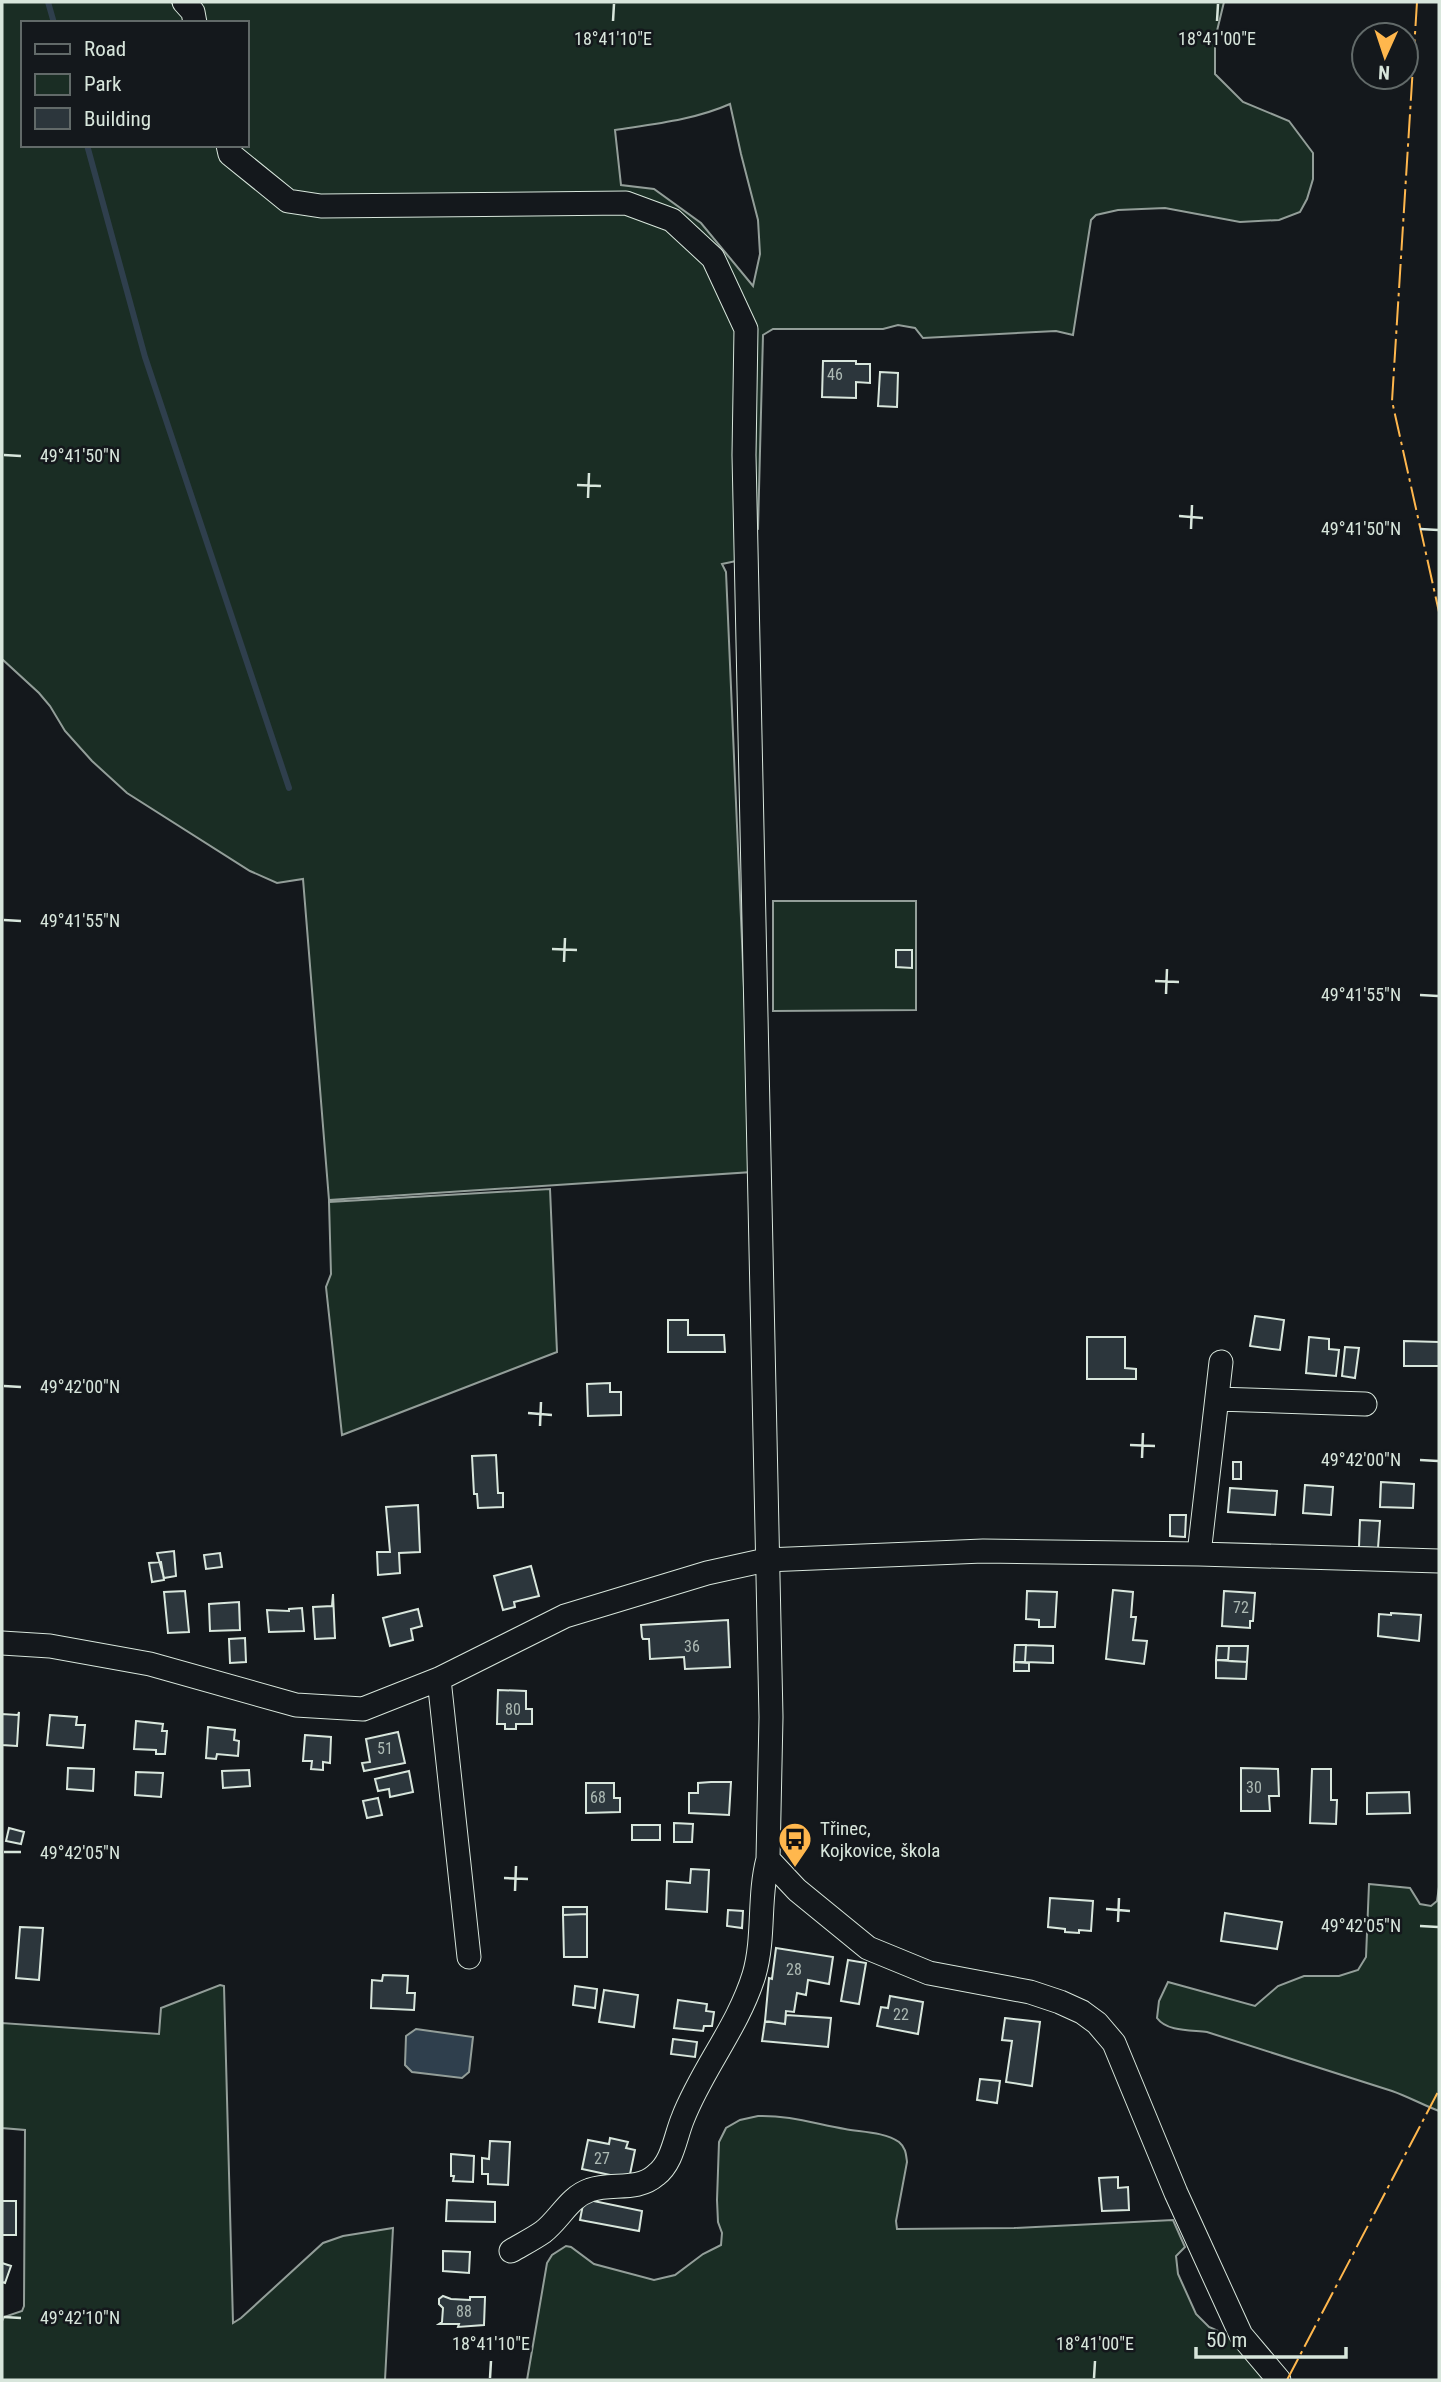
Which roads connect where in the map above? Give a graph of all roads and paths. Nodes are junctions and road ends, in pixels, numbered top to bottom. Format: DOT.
graph roads {
  1 [pos="184,2"];
  2 [pos="194,21"];
  3 [pos="228,147"];
  4 [pos="1221,1362"];
  5 [pos="1217,1399"];
  6 [pos="1365,1404"];
  7 [pos="1199,1554"];
  8 [pos="766,1560"];
  9 [pos="1439,1561"];
  10 [pos="2,1643"];
  11 [pos="439,1679"];
  12 [pos="768,1860"];
  13 [pos="469,1957"];
  14 [pos="511,2251"];
  15 [pos="1279,2380"];
  1 -- 2 [label="street"];
  3 -- 8 [label="street"];
  4 -- 5 [label="street"];
  5 -- 6 [label="street"];
  5 -- 7 [label="street"];
  7 -- 8 [label="street"];
  7 -- 9 [label="street"];
  8 -- 11 [label="street"];
  8 -- 12 [label="street"];
  10 -- 11 [label="street"];
  11 -- 13 [label="street"];
  12 -- 14 [label="street"];
  12 -- 15 [label="street"];
}
